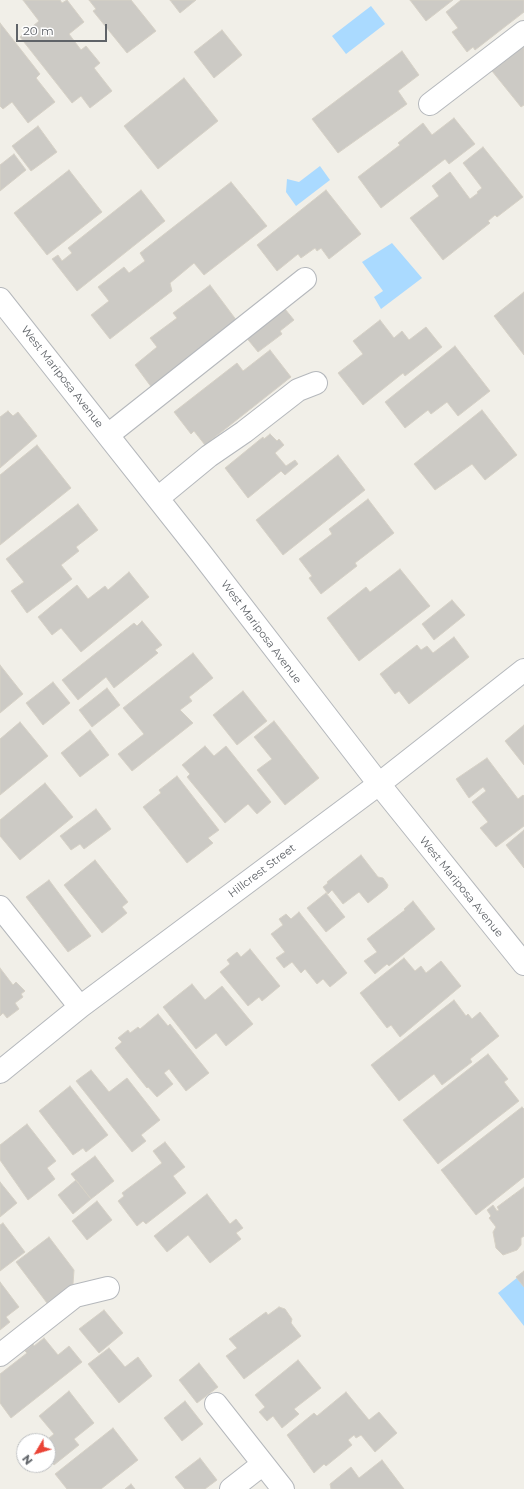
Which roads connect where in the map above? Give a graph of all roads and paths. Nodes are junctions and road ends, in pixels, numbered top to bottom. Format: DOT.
graph roads {
  1 [pos="524,32"];
  2 [pos="430,104"];
  3 [pos="305,279"];
  4 [pos="0,299"];
  5 [pos="316,383"];
  6 [pos="108,435"];
  7 [pos="158,498"];
  8 [pos="524,670"];
  9 [pos="379,784"];
  10 [pos="0,907"];
  11 [pos="524,964"];
  12 [pos="80,1007"];
  13 [pos="0,1072"];
  14 [pos="108,1288"];
  15 [pos="0,1355"];
  16 [pos="216,1404"];
  17 [pos="263,1464"];
  18 [pos="231,1489"];
  19 [pos="282,1489"];
  1 -- 2 [label="street"];
  3 -- 6 [label="street"];
  4 -- 6 [label="street, West Mariposa Avenue"];
  5 -- 7 [label="street"];
  6 -- 7 [label="street, West Mariposa Avenue"];
  7 -- 9 [label="street, West Mariposa Avenue"];
  8 -- 9 [label="street, Hillcrest Street"];
  9 -- 11 [label="street, West Mariposa Avenue"];
  9 -- 12 [label="street, Hillcrest Street"];
  10 -- 12 [label="street"];
  12 -- 13 [label="street, Hillcrest Street"];
  14 -- 15 [label="street"];
  16 -- 17 [label="street"];
  17 -- 18 [label="street"];
  17 -- 19 [label="street"];
}
